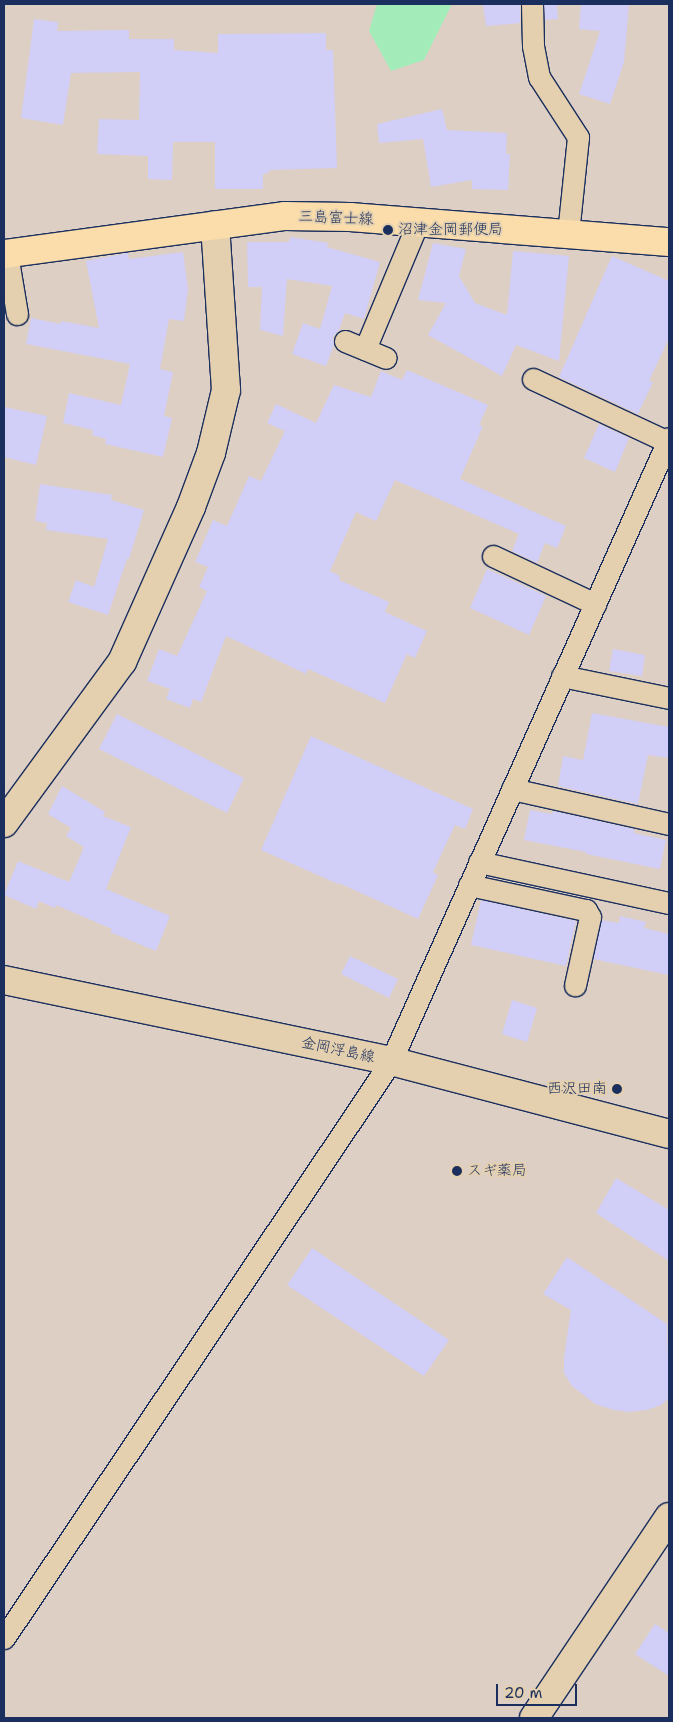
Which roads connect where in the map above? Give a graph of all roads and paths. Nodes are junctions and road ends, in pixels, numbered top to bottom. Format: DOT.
graph roads {
  1 [pos="532,4"];
  2 [pos="418,222"];
  3 [pos="215,225"];
  4 [pos="568,234"];
  5 [pos="669,242"];
  6 [pos="5,254"];
  7 [pos="17,314"];
  8 [pos="345,341"];
  9 [pos="365,349"];
  10 [pos="386,358"];
  11 [pos="533,379"];
  12 [pos="668,440"];
  13 [pos="493,556"];
  14 [pos="595,604"];
  15 [pos="562,676"];
  16 [pos="669,698"];
  17 [pos="512,789"];
  18 [pos="4,822"];
  19 [pos="669,824"];
  20 [pos="479,862"];
  21 [pos="469,885"];
  22 [pos="669,903"];
  23 [pos="4,980"];
  24 [pos="575,985"];
  25 [pos="391,1061"];
  26 [pos="669,1134"];
  27 [pos="669,1517"];
  28 [pos="4,1638"];
  29 [pos="534,1718"];
  1 -- 4 [label="street"];
  2 -- 3 [label="main road, 三島富士線"];
  2 -- 4 [label="main road, 三島富士線"];
  2 -- 9 [label="street"];
  3 -- 6 [label="main road, 三島富士線"];
  3 -- 18 [label="street"];
  4 -- 5 [label="main road, 三島富士線"];
  6 -- 7 [label="street"];
  8 -- 9 [label="street"];
  9 -- 10 [label="street"];
  11 -- 12 [label="street"];
  12 -- 14 [label="street"];
  13 -- 14 [label="street"];
  14 -- 15 [label="street"];
  15 -- 16 [label="street"];
  15 -- 17 [label="street"];
  17 -- 19 [label="street"];
  17 -- 20 [label="street"];
  20 -- 21 [label="street"];
  20 -- 22 [label="street"];
  21 -- 24 [label="street"];
  21 -- 25 [label="street"];
  23 -- 25 [label="street, 金岡浮島線"];
  25 -- 26 [label="street, 金岡浮島線"];
  25 -- 28 [label="street"];
  27 -- 29 [label="street"];
}
